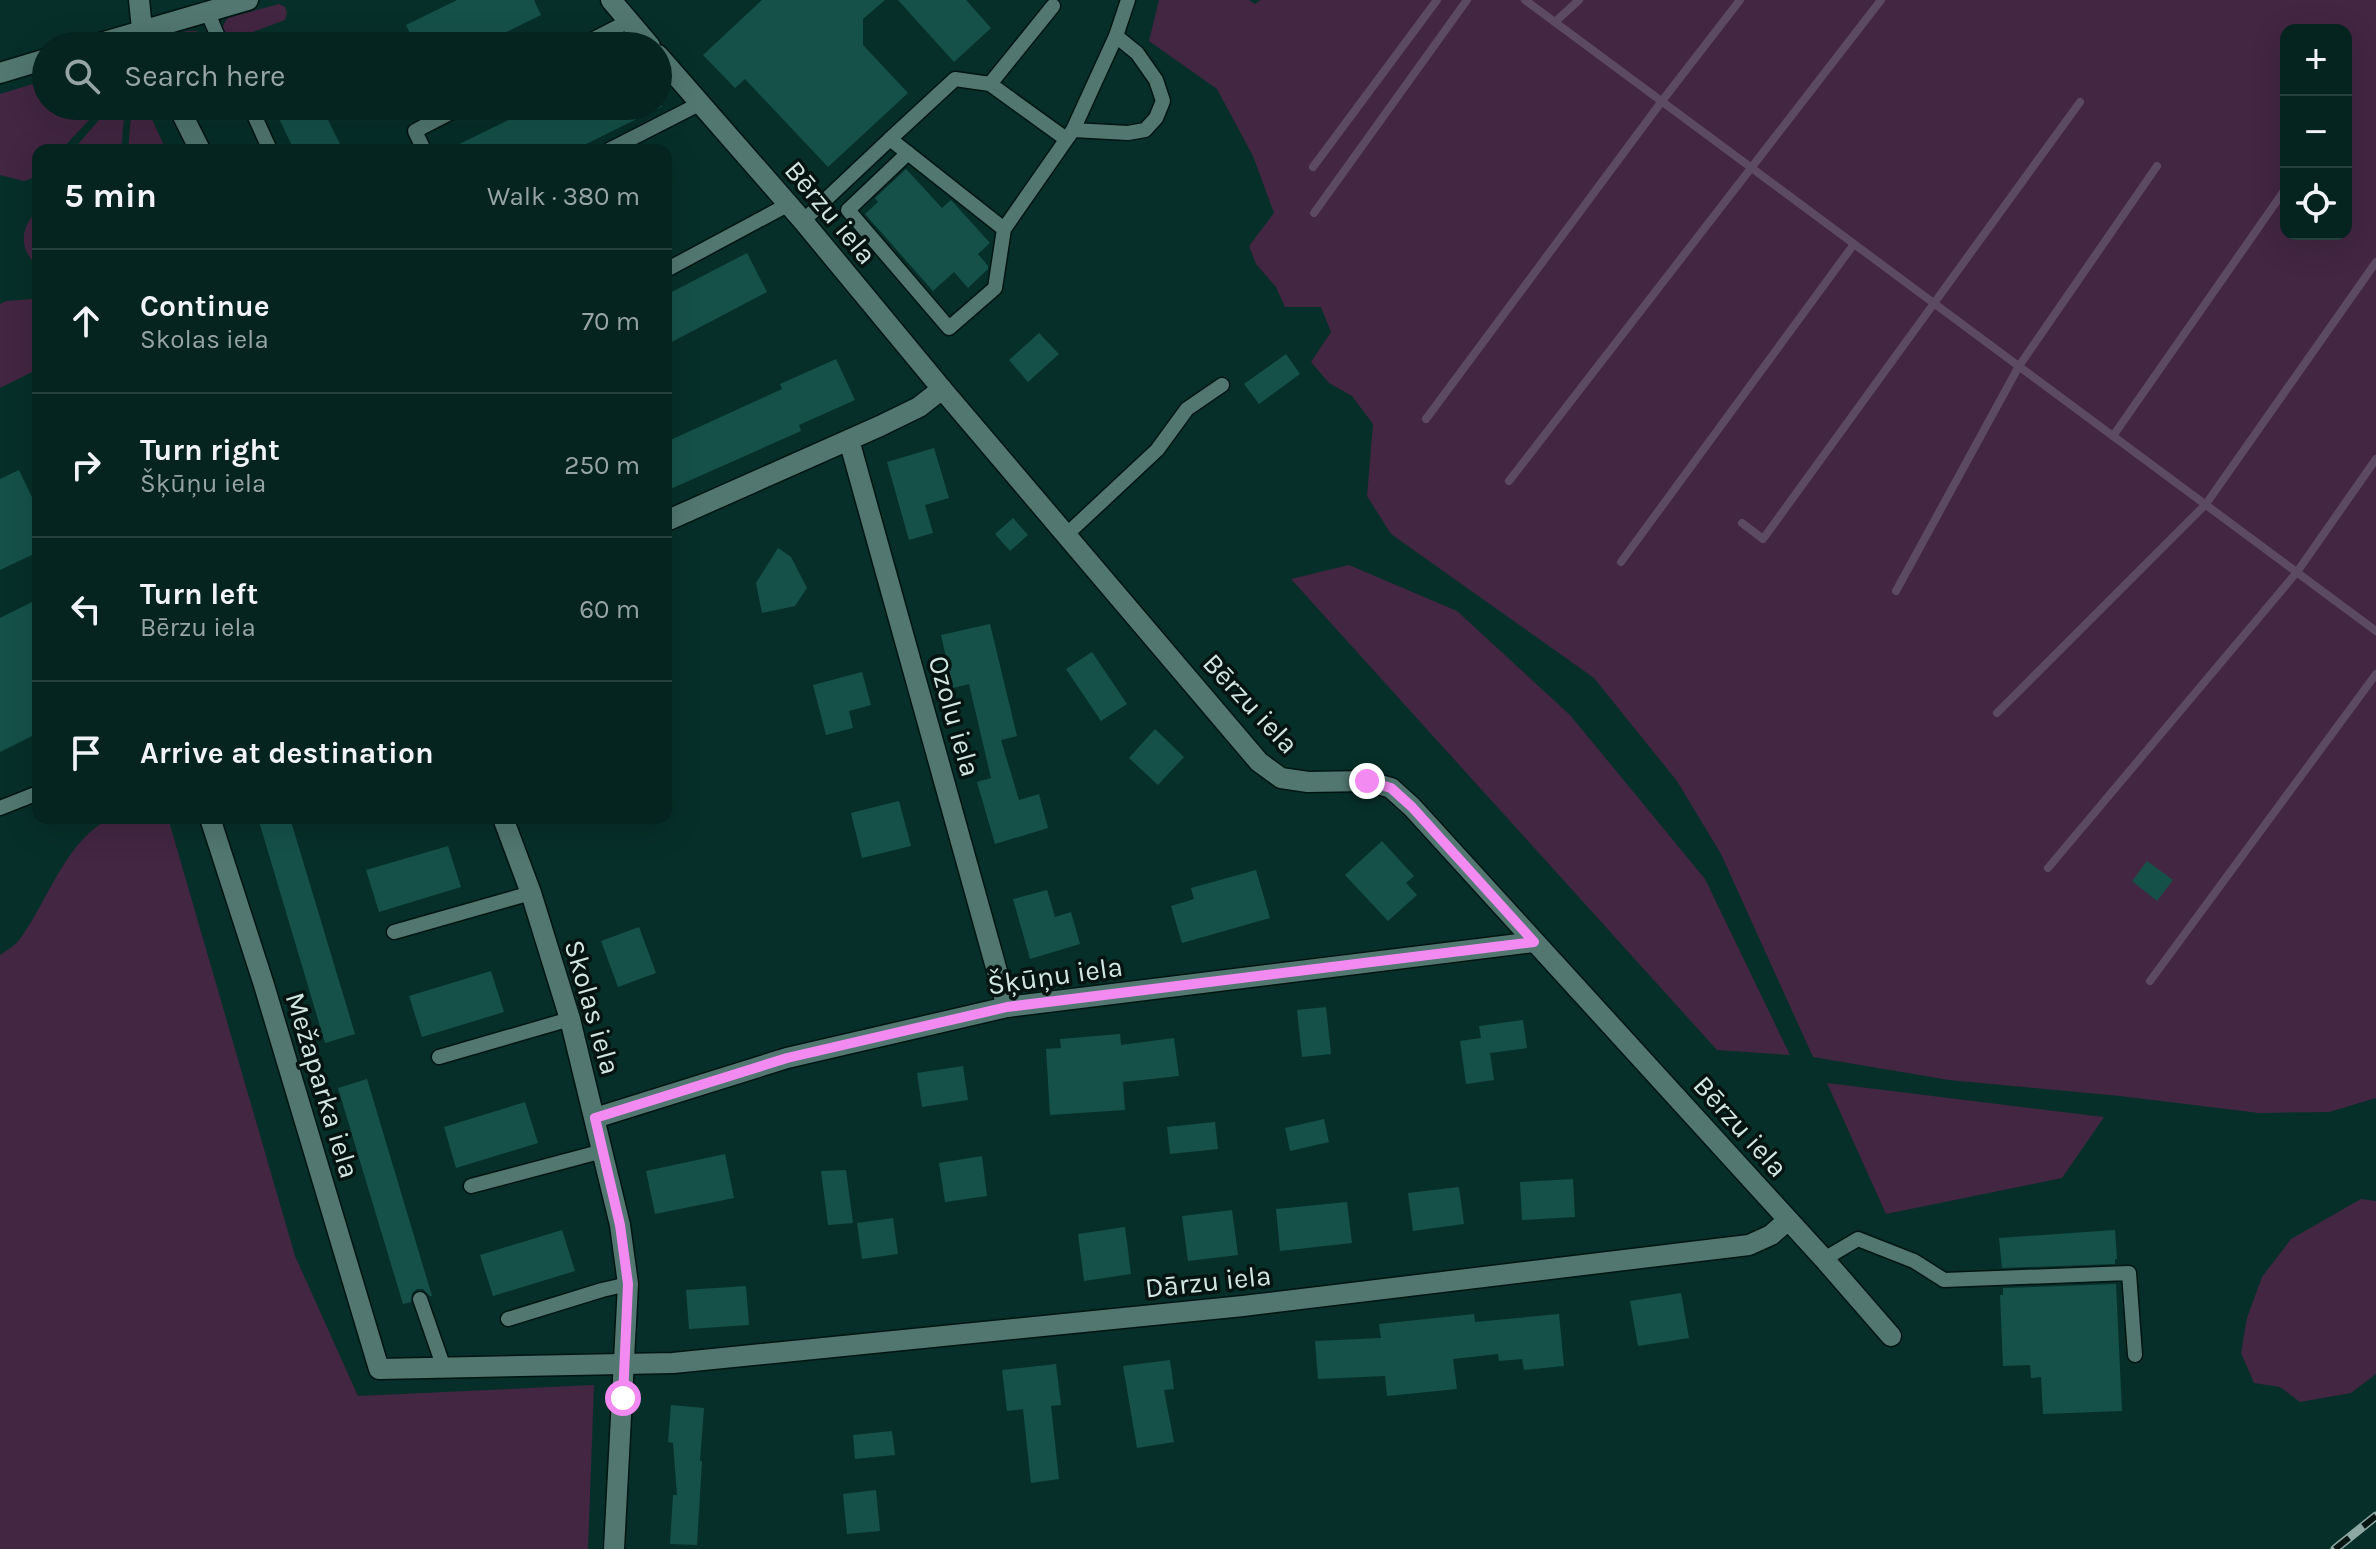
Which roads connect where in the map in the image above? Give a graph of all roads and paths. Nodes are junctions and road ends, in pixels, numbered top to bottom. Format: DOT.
graph roads {
  1 [pos="139,0"];
  2 [pos="248,0"];
  3 [pos="611,0"];
  4 [pos="1128,0"];
  5 [pos="1053,6"];
  6 [pos="201,8"];
  7 [pos="629,21"];
  8 [pos="145,32"];
  9 [pos="157,32"];
  10 [pos="214,32"];
  11 [pos="607,32"];
  12 [pos="638,32"];
  13 [pos="1116,36"];
  14 [pos="32,63"];
  15 [pos="672,71"];
  16 [pos="0,73"];
  17 [pos="990,84"];
  18 [pos="701,103"];
  19 [pos="672,118"];
  20 [pos="185,120"];
  21 [pos="256,120"];
  22 [pos="436,120"];
  23 [pos="668,120"];
  24 [pos="1070,135"];
  25 [pos="890,139"];
  26 [pos="197,144"];
  27 [pos="267,144"];
  28 [pos="421,144"];
  29 [pos="621,144"];
  30 [pos="908,153"];
  31 [pos="789,204"];
  32 [pos="803,221"];
  33 [pos="1004,229"];
  34 [pos="672,267"];
  35 [pos="1222,385"];
  36 [pos="942,389"];
  37 [pos="849,440"];
  38 [pos="672,518"];
  39 [pos="1066,535"];
  40 [pos="32,795"];
  41 [pos="0,808"];
  42 [pos="212,824"];
  43 [pos="505,824"];
  44 [pos="531,893"];
  45 [pos="394,932"];
  46 [pos="1534,942"];
  47 [pos="1007,1007"];
  48 [pos="570,1019"];
  49 [pos="439,1057"];
  50 [pos="595,1118"];
  51 [pos="603,1151"];
  52 [pos="471,1186"];
  53 [pos="1788,1220"];
  54 [pos="1824,1259"];
  55 [pos="628,1284"];
  56 [pos="420,1299"];
  57 [pos="508,1319"];
  58 [pos="1891,1336"];
  59 [pos="2135,1355"];
  60 [pos="624,1365"];
  61 [pos="444,1368"];
  62 [pos="379,1369"];
  63 [pos="614,1549"];
  1 -- 8 [label="street"];
  2 -- 6 [label="street"];
  3 -- 7 [label="street"];
  4 -- 13 [label="lane"];
  5 -- 17 [label="lane"];
  6 -- 9 [label="street"];
  6 -- 10 [label="lane"];
  7 -- 11 [label="lane"];
  7 -- 12 [label="street"];
  13 -- 24 [label="lane"];
  13 -- 24 [label="lane"];
  14 -- 16 [label="street"];
  15 -- 18 [label="street, Bērzu iela"];
  17 -- 24 [label="lane"];
  17 -- 25 [label="lane"];
  18 -- 19 [label="lane"];
  18 -- 31 [label="street, Bērzu iela"];
  20 -- 26 [label="street"];
  21 -- 27 [label="lane"];
  22 -- 28 [label="lane"];
  23 -- 29 [label="lane"];
  24 -- 33 [label="lane"];
  25 -- 30 [label="lane"];
  25 -- 32 [label="lane"];
  30 -- 33 [label="lane"];
  30 -- 33 [label="lane"];
  31 -- 32 [label="street, Bērzu iela"];
  31 -- 34 [label="lane"];
  32 -- 36 [label="street, Bērzu iela"];
  35 -- 39 [label="lane"];
  36 -- 37 [label="street"];
  36 -- 39 [label="street, Bērzu iela"];
  37 -- 38 [label="street"];
  37 -- 47 [label="street, Ozolu iela"];
  39 -- 46 [label="street, Bērzu iela"];
  40 -- 41 [label="lane"];
  42 -- 62 [label="street, Mežaparka iela"];
  43 -- 44 [label="street, Skolas iela"];
  44 -- 45 [label="lane"];
  44 -- 48 [label="street, Skolas iela"];
  46 -- 47 [label="street, Šķūņu iela"];
  46 -- 53 [label="street, Bērzu iela"];
  47 -- 50 [label="street, Šķūņu iela"];
  48 -- 49 [label="lane"];
  48 -- 50 [label="street, Skolas iela"];
  50 -- 51 [label="street, Skolas iela"];
  51 -- 52 [label="lane"];
  51 -- 55 [label="street, Skolas iela"];
  53 -- 54 [label="street, Bērzu iela"];
  53 -- 60 [label="street, Dārzu iela"];
  54 -- 58 [label="street, Bērzu iela"];
  54 -- 59 [label="lane"];
  55 -- 57 [label="lane"];
  55 -- 60 [label="street, Skolas iela"];
  56 -- 61 [label="lane"];
  60 -- 61 [label="street, Dārzu iela"];
  60 -- 63 [label="street, Skolas iela"];
  61 -- 62 [label="street, Dārzu iela"];
}
